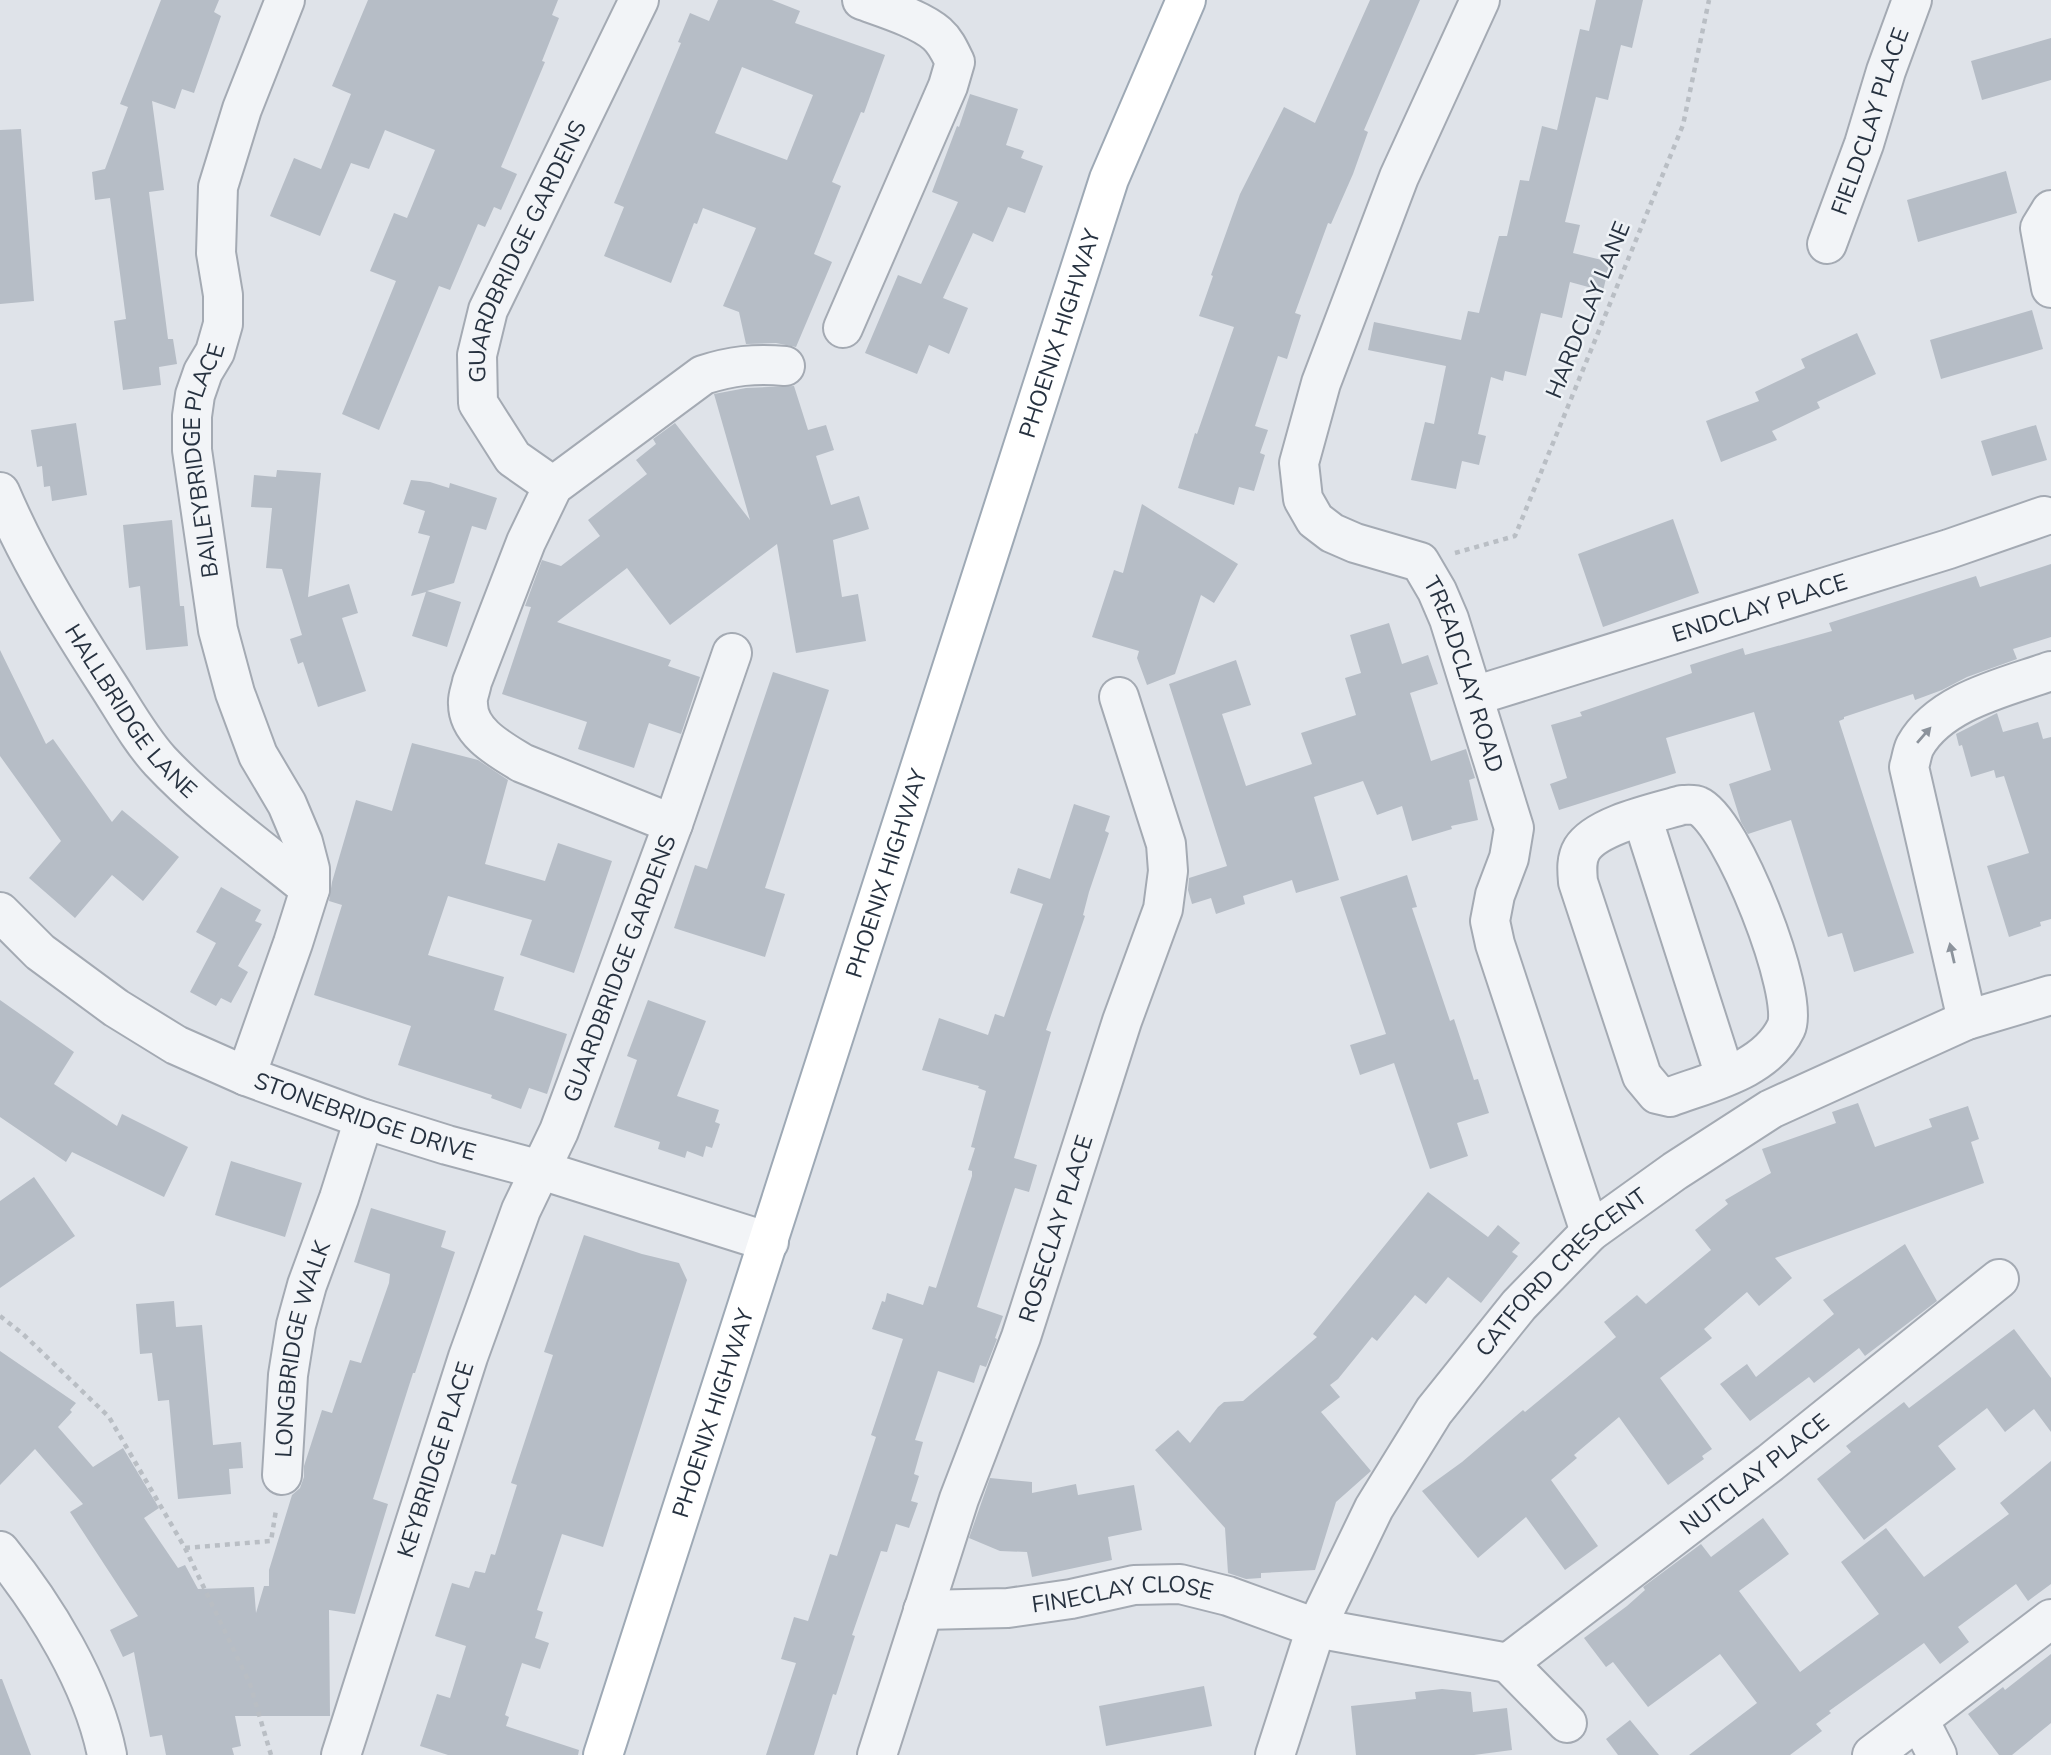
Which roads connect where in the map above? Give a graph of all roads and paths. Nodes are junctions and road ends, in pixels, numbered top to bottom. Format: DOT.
graph roads {
  1 [pos="285,0"];
  2 [pos="639,0"];
  3 [pos="862,0"];
  4 [pos="1186,0"];
  5 [pos="1480,0"];
  6 [pos="1709,0"];
  7 [pos="1912,0"];
  8 [pos="2051,210"];
  9 [pos="1827,244"];
  10 [pos="2051,288"];
  11 [pos="843,328"];
  12 [pos="785,366"];
  13 [pos="553,486"];
  14 [pos="0,492"];
  15 [pos="2044,516"];
  16 [pos="1420,562"];
  17 [pos="733,653"];
  18 [pos="2051,671"];
  19 [pos="1474,696"];
  20 [pos="1119,697"];
  21 [pos="1642,817"];
  22 [pos="673,824"];
  23 [pos="310,889"];
  24 [pos="0,912"];
  25 [pos="2051,995"];
  26 [pos="1967,1020"];
  27 [pos="1739,1070"];
  28 [pos="246,1076"];
  29 [pos="1771,1110"];
  30 [pos="364,1119"];
  31 [pos="541,1170"];
  32 [pos="1590,1232"];
  33 [pos="769,1242"];
  34 [pos="1999,1279"];
  35 [pos="0,1316"];
  36 [pos="282,1475"];
  37 [pos="186,1548"];
  38 [pos="0,1551"];
  39 [pos="923,1609"];
  40 [pos="2051,1619"];
  41 [pos="1316,1628"];
  42 [pos="1507,1664"];
  43 [pos="1919,1720"];
  44 [pos="1567,1723"];
  45 [pos="107,1755"];
  46 [pos="271,1755"];
  47 [pos="341,1755"];
  48 [pos="603,1755"];
  49 [pos="877,1755"];
  50 [pos="1275,1755"];
  51 [pos="1872,1755"];
  52 [pos="1937,1755"];
  1 -- 23 [label="street, BAILEYBRIDGE PLACE"];
  2 -- 13 [label="street, GUARDBRIDGE GARDENS"];
  3 -- 11 [label="street"];
  4 -- 33 [label="main road, PHOENIX HIGHWAY"];
  5 -- 16 [label="street, TREADCLAY ROAD"];
  6 -- 16 [label="path, HARDCLAY LANE"];
  7 -- 9 [label="street, FIELDCLAY PLACE"];
  8 -- 10 [label="street"];
  12 -- 13 [label="street, GUARDBRIDGE GARDENS"];
  13 -- 22 [label="street, GUARDBRIDGE GARDENS"];
  14 -- 23 [label="street, HALLBRIDGE LANE"];
  15 -- 19 [label="street, ENDCLAY PLACE"];
  16 -- 19 [label="street, TREADCLAY ROAD"];
  17 -- 22 [label="street"];
  26 -- 18 [label="street, one-way"];
  19 -- 32 [label="street, TREADCLAY ROAD"];
  20 -- 39 [label="street, ROSECLAY PLACE"];
  21 -- 27 [label="street"];
  21 -- 27 [label="street"];
  21 -- 27 [label="street"];
  22 -- 31 [label="street, GUARDBRIDGE GARDENS"];
  23 -- 28 [label="street, BAILEYBRIDGE PLACE"];
  24 -- 28 [label="street, STONEBRIDGE DRIVE"];
  25 -- 26 [label="street, CATFORD CRESCENT"];
  26 -- 29 [label="street, CATFORD CRESCENT"];
  27 -- 29 [label="street"];
  28 -- 30 [label="street, STONEBRIDGE DRIVE"];
  29 -- 32 [label="street, CATFORD CRESCENT"];
  30 -- 31 [label="street, STONEBRIDGE DRIVE"];
  30 -- 36 [label="street, LONGBRIDGE WALK"];
  31 -- 33 [label="street, STONEBRIDGE DRIVE"];
  31 -- 47 [label="street, KEYBRIDGE PLACE"];
  32 -- 41 [label="street, CATFORD CRESCENT"];
  33 -- 48 [label="main road, PHOENIX HIGHWAY"];
  34 -- 42 [label="street, NUTCLAY PLACE"];
  35 -- 37 [label="path"];
  36 -- 37 [label="path, LONGBRIDGE WALK"];
  37 -- 46 [label="path"];
  38 -- 45 [label="street"];
  39 -- 41 [label="street, FINECLAY CLOSE"];
  39 -- 49 [label="street, ROSECLAY PLACE"];
  40 -- 43 [label="street"];
  41 -- 42 [label="street"];
  41 -- 50 [label="street, CATFORD CRESCENT"];
  42 -- 44 [label="street"];
  43 -- 51 [label="street"];
  43 -- 52 [label="street"];
}
